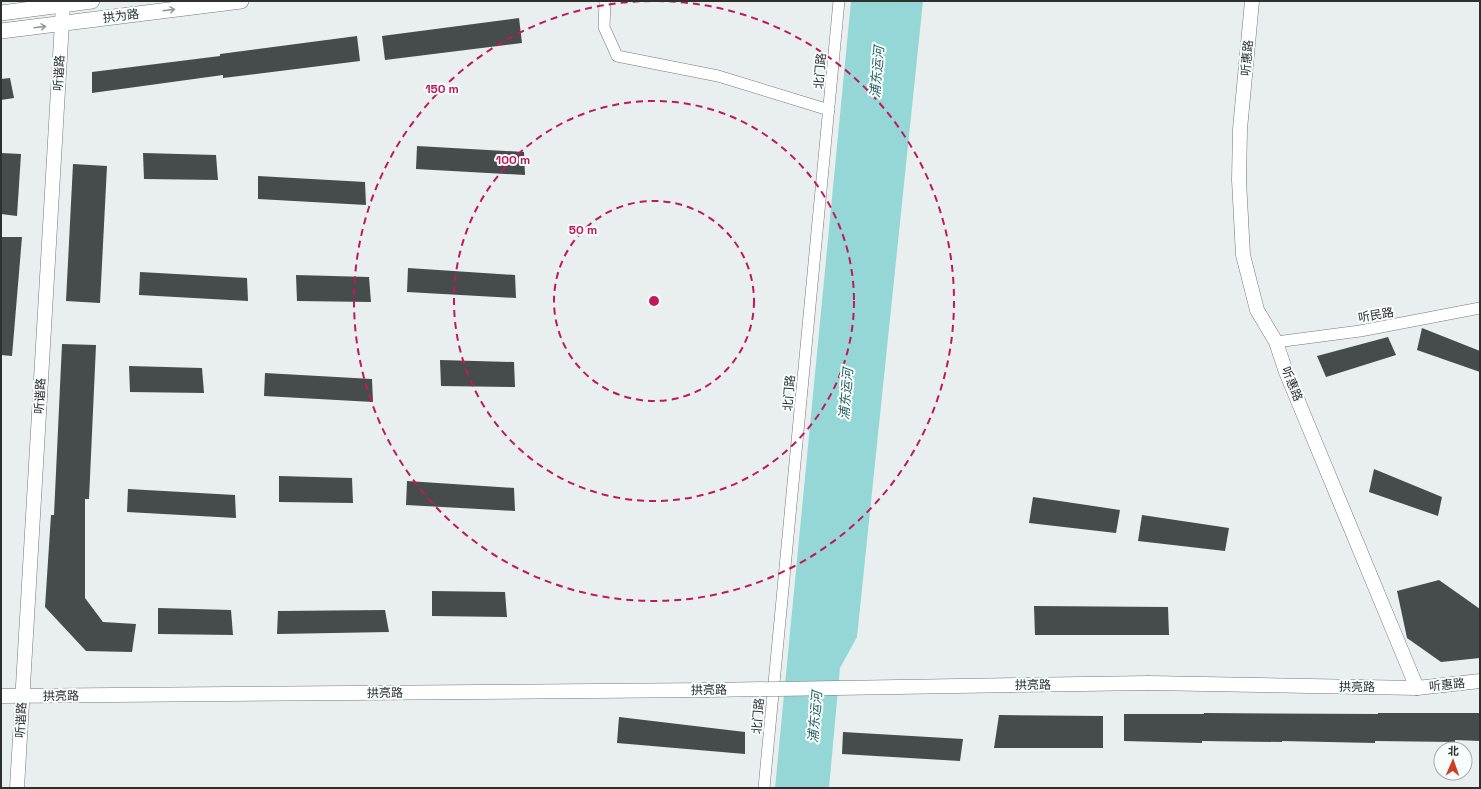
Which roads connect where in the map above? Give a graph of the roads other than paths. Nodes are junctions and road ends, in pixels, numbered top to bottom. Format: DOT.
graph roads {
  1 [pos="92,1"];
  2 [pos="241,1"];
  3 [pos="605,1"];
  4 [pos="839,1"];
  5 [pos="1252,1"];
  6 [pos="62,5"];
  7 [pos="1,13"];
  8 [pos="62,24"];
  9 [pos="1,31"];
  10 [pos="829,110"];
  11 [pos="1480,308"];
  12 [pos="1276,342"];
  13 [pos="1480,681"];
  14 [pos="1417,688"];
  15 [pos="1,696"];
  16 [pos="23,696"];
  17 [pos="17,788"];
  18 [pos="764,788"];
  1 -- 6 [label="main road, 拱为路"];
  8 -- 2 [label="main road, 拱为路, one-way"];
  3 -- 10 [label="street"];
  4 -- 10 [label="street, 北门路"];
  5 -- 12 [label="street, 听惠路"];
  6 -- 7 [label="main road, 拱为路"];
  6 -- 8 [label="street, 听谐路"];
  9 -- 8 [label="main road, 拱为路, one-way"];
  8 -- 16 [label="street, 听谐路"];
  10 -- 18 [label="street, 北门路"];
  11 -- 12 [label="street, 听民路"];
  12 -- 14 [label="street, 听惠路"];
  13 -- 14 [label="street, 听惠路"];
  14 -- 16 [label="street, 拱亮路, bridge"];
  15 -- 16 [label="street, 拱亮路"];
  16 -- 17 [label="street, 听谐路"];
}
